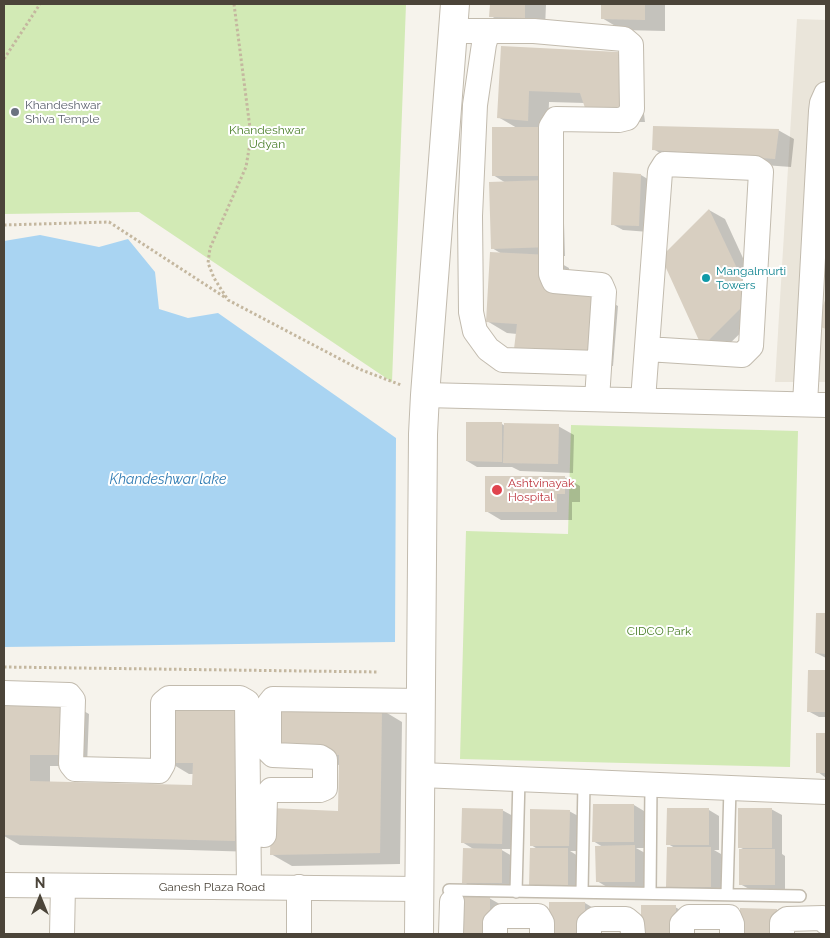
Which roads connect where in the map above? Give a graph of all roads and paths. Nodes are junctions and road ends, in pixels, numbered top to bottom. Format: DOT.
graph roads {
  1 [pos="40,4"];
  2 [pos="234,4"];
  3 [pos="455,4"];
  4 [pos="453,31"];
  5 [pos="488,31"];
  6 [pos="4,59"];
  7 [pos="826,94"];
  8 [pos="4,225"];
  9 [pos="820,250"];
  10 [pos="228,300"];
  11 [pos="647,349"];
  12 [pos="599,363"];
  13 [pos="817,366"];
  14 [pos="425,395"];
  15 [pos="597,399"];
  16 [pos="644,400"];
  17 [pos="816,405"];
  18 [pos="4,667"];
  19 [pos="379,672"];
  20 [pos="4,693"];
  21 [pos="421,701"];
  22 [pos="421,775"];
  23 [pos="519,779"];
  24 [pos="584,782"];
  25 [pos="651,784"];
  26 [pos="730,788"];
  27 [pos="826,792"];
  28 [pos="4,885"];
  29 [pos="63,886"];
  30 [pos="255,887"];
  31 [pos="299,888"];
  32 [pos="420,889"];
  33 [pos="516,892"];
  34 [pos="582,892"];
  35 [pos="650,893"];
  36 [pos="727,894"];
  37 [pos="450,896"];
  38 [pos="800,896"];
  39 [pos="826,922"];
  40 [pos="62,934"];
  41 [pos="299,934"];
  42 [pos="419,934"];
  43 [pos="451,934"];
  44 [pos="495,934"];
  45 [pos="542,934"];
  46 [pos="589,934"];
  47 [pos="632,934"];
  48 [pos="682,934"];
  49 [pos="732,934"];
  50 [pos="782,934"];
  1 -- 6 [label="path"];
  2 -- 10 [label="path"];
  3 -- 4 [label="street"];
  4 -- 5 [label="street"];
  4 -- 14 [label="street"];
  5 -- 12 [label="street"];
  5 -- 12 [label="street"];
  7 -- 9 [label="street"];
  8 -- 10 [label="path"];
  9 -- 13 [label="street"];
  10 -- 14 [label="path"];
  11 -- 11 [label="street"];
  11 -- 16 [label="street"];
  12 -- 15 [label="street"];
  13 -- 17 [label="street"];
  14 -- 15 [label="street"];
  14 -- 21 [label="street"];
  15 -- 16 [label="street"];
  16 -- 17 [label="street"];
  18 -- 19 [label="path"];
  20 -- 30 [label="street"];
  21 -- 22 [label="street"];
  21 -- 30 [label="street"];
  22 -- 23 [label="street"];
  22 -- 32 [label="street"];
  23 -- 24 [label="street"];
  23 -- 33 [label="lane"];
  24 -- 25 [label="street"];
  24 -- 34 [label="lane"];
  25 -- 26 [label="street"];
  25 -- 35 [label="lane"];
  26 -- 27 [label="street"];
  26 -- 36 [label="lane"];
  28 -- 29 [label="street, Ganesh Plaza Road"];
  29 -- 30 [label="street, Ganesh Plaza Road"];
  29 -- 40 [label="street"];
  30 -- 31 [label="street, Ganesh Plaza Road"];
  31 -- 32 [label="street, Ganesh Plaza Road"];
  31 -- 41 [label="street"];
  32 -- 42 [label="street"];
  33 -- 34 [label="lane"];
  33 -- 37 [label="lane"];
  34 -- 35 [label="lane"];
  35 -- 36 [label="lane"];
  36 -- 38 [label="lane"];
  37 -- 43 [label="street"];
  39 -- 50 [label="street"];
  44 -- 45 [label="street"];
  46 -- 47 [label="street"];
  48 -- 49 [label="street"];
}
